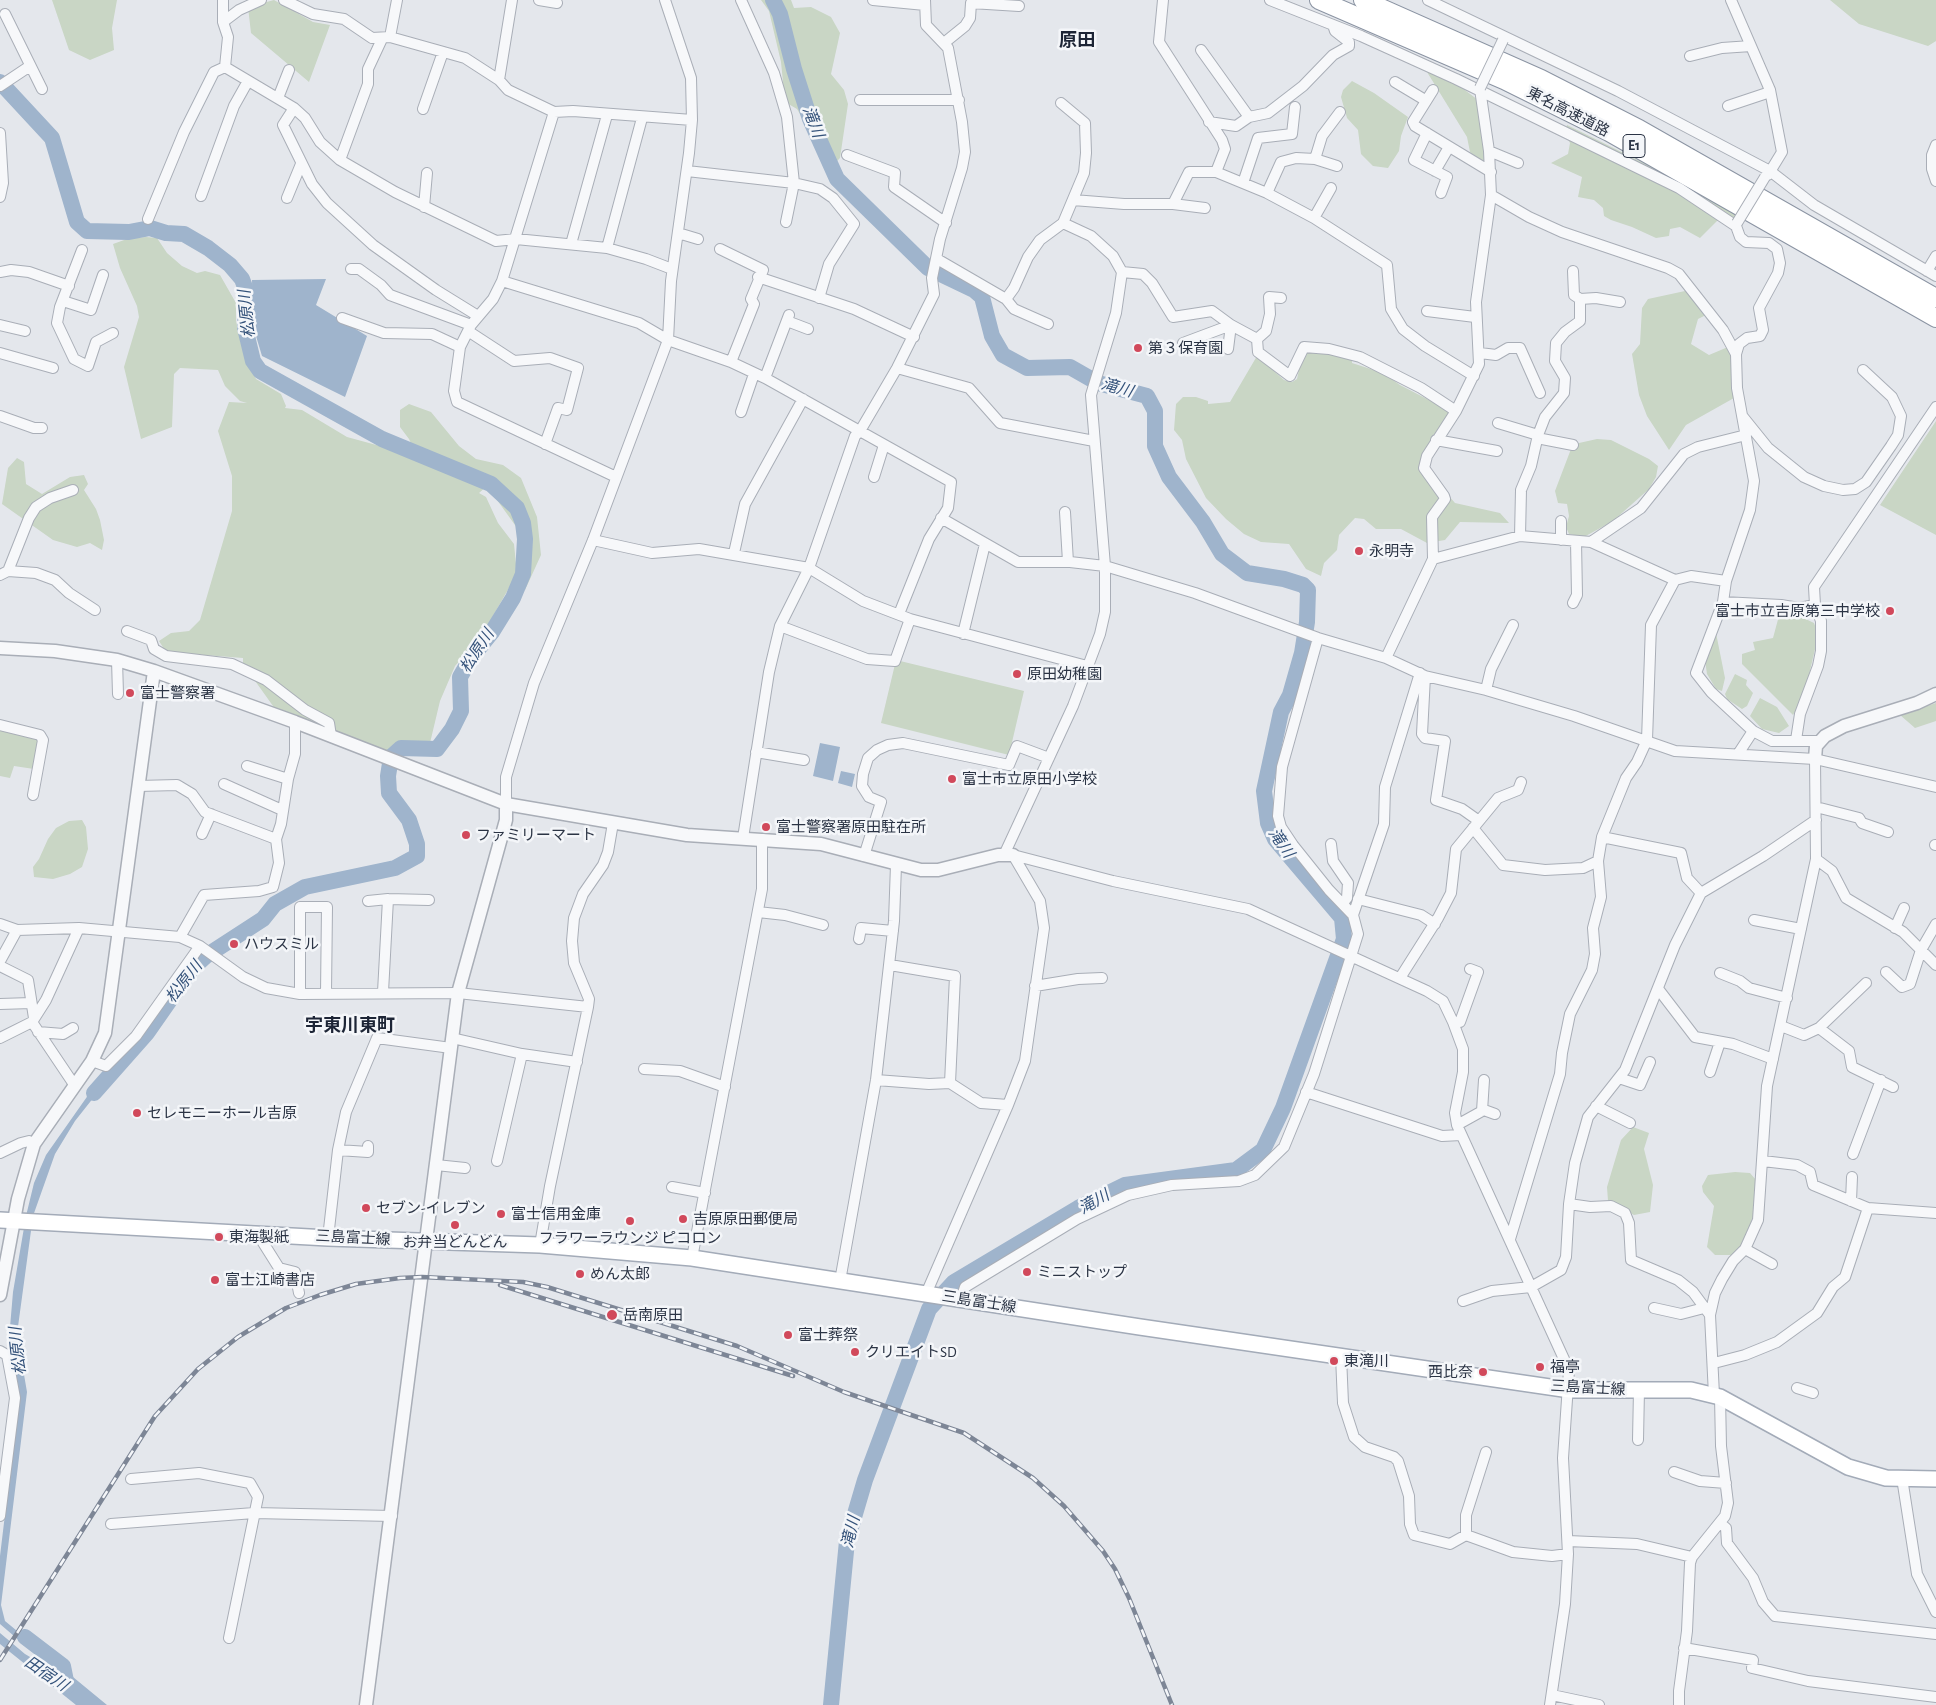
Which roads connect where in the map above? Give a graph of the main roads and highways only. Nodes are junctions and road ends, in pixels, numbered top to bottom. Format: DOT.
graph roads {
  1 [pos="1319,0"];
  2 [pos="1363,0"];
  3 [pos="1936,298"];
  4 [pos="1936,318"];
  5 [pos="17,1221"];
  6 [pos="1936,1479"];
  1 -- 4 [label="highway, 東名高速道路 / E1"];
  2 -- 3 [label="highway, 東名高速道路 / E1"];
  5 -- 6 [label="main road, 三島富士線"];
}
